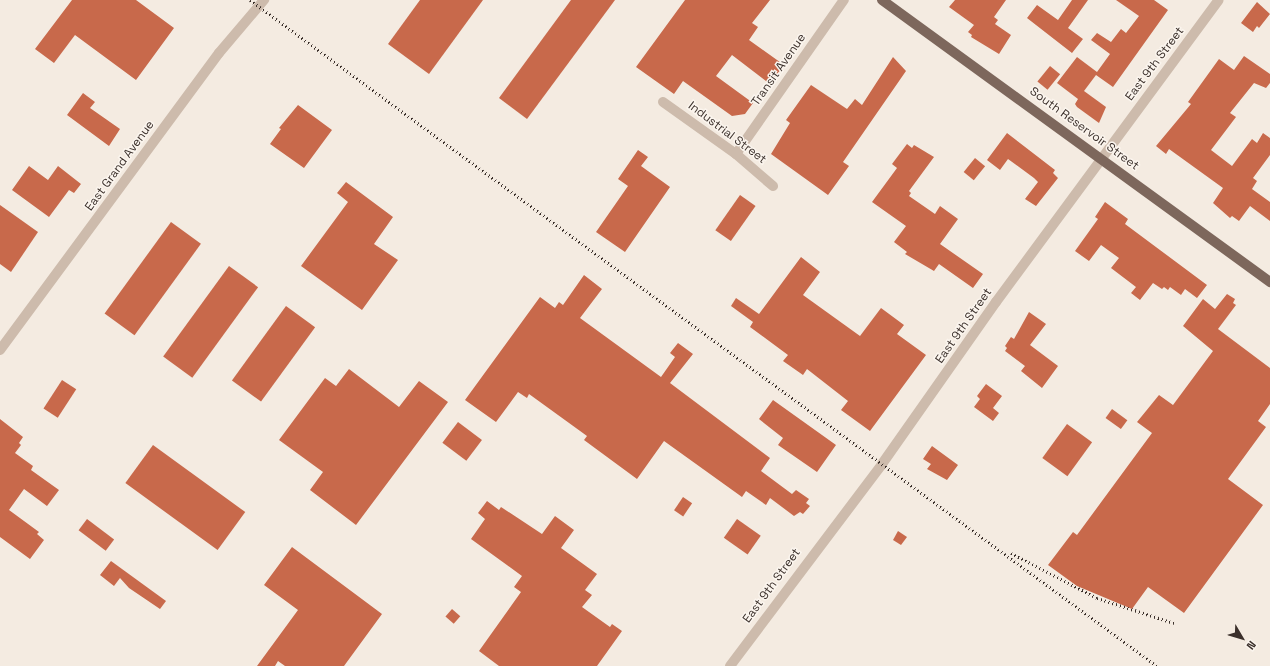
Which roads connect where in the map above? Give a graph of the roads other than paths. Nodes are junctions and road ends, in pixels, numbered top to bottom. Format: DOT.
graph roads {
  1 [pos="264,0"];
  2 [pos="844,0"];
  3 [pos="882,0"];
  4 [pos="1219,0"];
  5 [pos="664,102"];
  6 [pos="736,154"];
  7 [pos="1102,158"];
  8 [pos="773,186"];
  9 [pos="1270,282"];
  10 [pos="0,350"];
  11 [pos="730,666"];
  1 -- 10 [label="street, East Grand Avenue"];
  2 -- 6 [label="street, Transit Avenue"];
  3 -- 7 [label="main road, South Reservoir Street"];
  4 -- 7 [label="street, East 9th Street"];
  5 -- 6 [label="street, Industrial Street"];
  6 -- 8 [label="street, Industrial Street"];
  7 -- 9 [label="main road, South Reservoir Street"];
  7 -- 11 [label="street, East 9th Street"];
}
